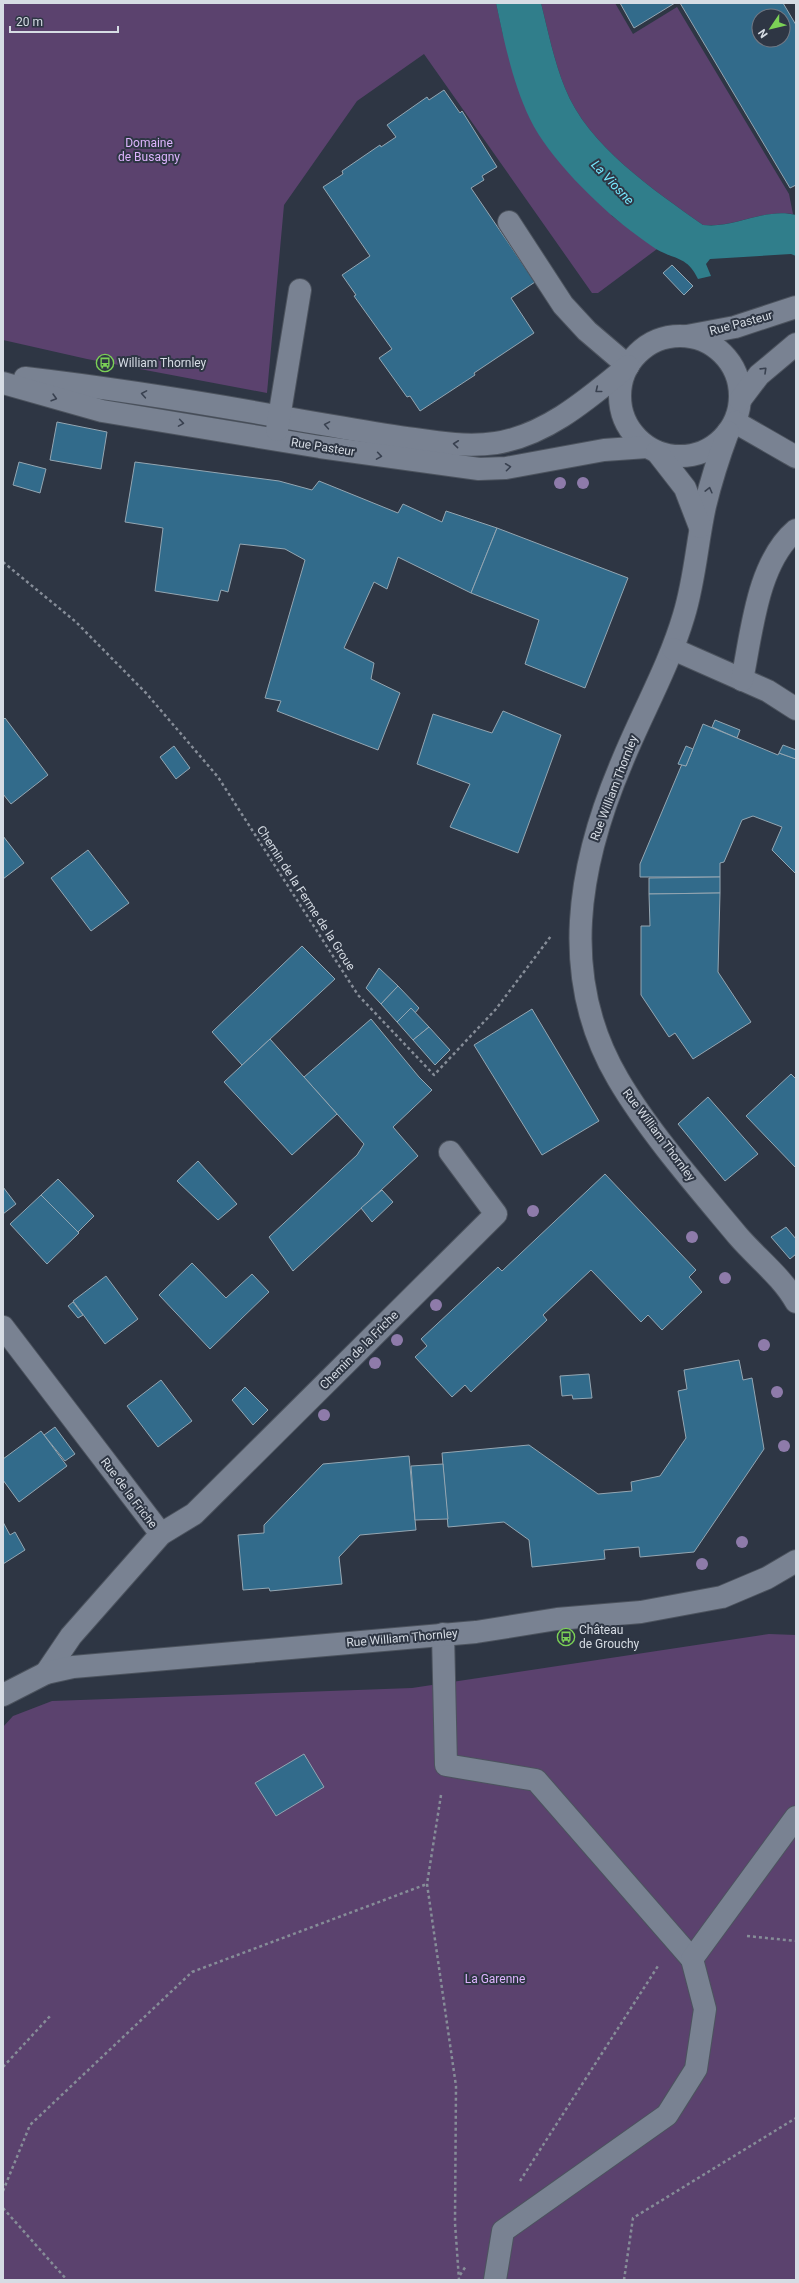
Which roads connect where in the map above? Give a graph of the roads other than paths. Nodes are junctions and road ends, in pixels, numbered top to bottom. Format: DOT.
graph roads {
  1 [pos="509,222"];
  2 [pos="300,290"];
  3 [pos="796,307"];
  4 [pos="686,337"];
  5 [pos="796,344"];
  6 [pos="628,366"];
  7 [pos="3,376"];
  8 [pos="3,383"];
  9 [pos="740,400"];
  10 [pos="279,417"];
  11 [pos="732,427"];
  12 [pos="275,439"];
  13 [pos="652,449"];
  14 [pos="796,457"];
  15 [pos="701,528"];
  16 [pos="796,530"];
  17 [pos="673,649"];
  18 [pos="742,680"];
  19 [pos="796,709"];
  20 [pos="450,1152"];
  21 [pos="795,1298"];
  22 [pos="3,1327"];
  23 [pos="161,1534"];
  24 [pos="796,1561"];
  25 [pos="442,1634"];
  26 [pos="46,1673"];
  27 [pos="3,1695"];
  28 [pos="796,1818"];
  29 [pos="692,1958"];
  30 [pos="496,2280"];
  1 -- 6 [label="street"];
  2 -- 10 [label="street"];
  3 -- 4 [label="street, Rue Pasteur"];
  4 -- 6 [label="street"];
  4 -- 9 [label="street"];
  9 -- 5 [label="street, one-way"];
  6 -- 10 [label="street, Rue Pasteur, one-way"];
  6 -- 13 [label="street"];
  10 -- 7 [label="street, Rue Pasteur, one-way"];
  8 -- 12 [label="street, Rue Pasteur, one-way"];
  9 -- 11 [label="street"];
  10 -- 12 [label="street"];
  11 -- 13 [label="street"];
  11 -- 14 [label="street"];
  15 -- 11 [label="street, Rue William Thornley, one-way"];
  12 -- 13 [label="street, Rue Pasteur, one-way"];
  13 -- 15 [label="street, Rue William Thornley"];
  15 -- 17 [label="street, Rue William Thornley"];
  16 -- 18 [label="street"];
  17 -- 18 [label="street"];
  17 -- 21 [label="street, Rue William Thornley"];
  18 -- 19 [label="street"];
  20 -- 23 [label="street, Chemin de la Friche"];
  22 -- 23 [label="street, Rue de la Friche"];
  23 -- 26 [label="street, Rue de la Friche"];
  24 -- 25 [label="street, Rue William Thornley"];
  25 -- 26 [label="street, Rue William Thornley"];
  25 -- 29 [label="street"];
  26 -- 27 [label="street, Rue William Thornley"];
  28 -- 29 [label="street"];
  29 -- 30 [label="street"];
}
